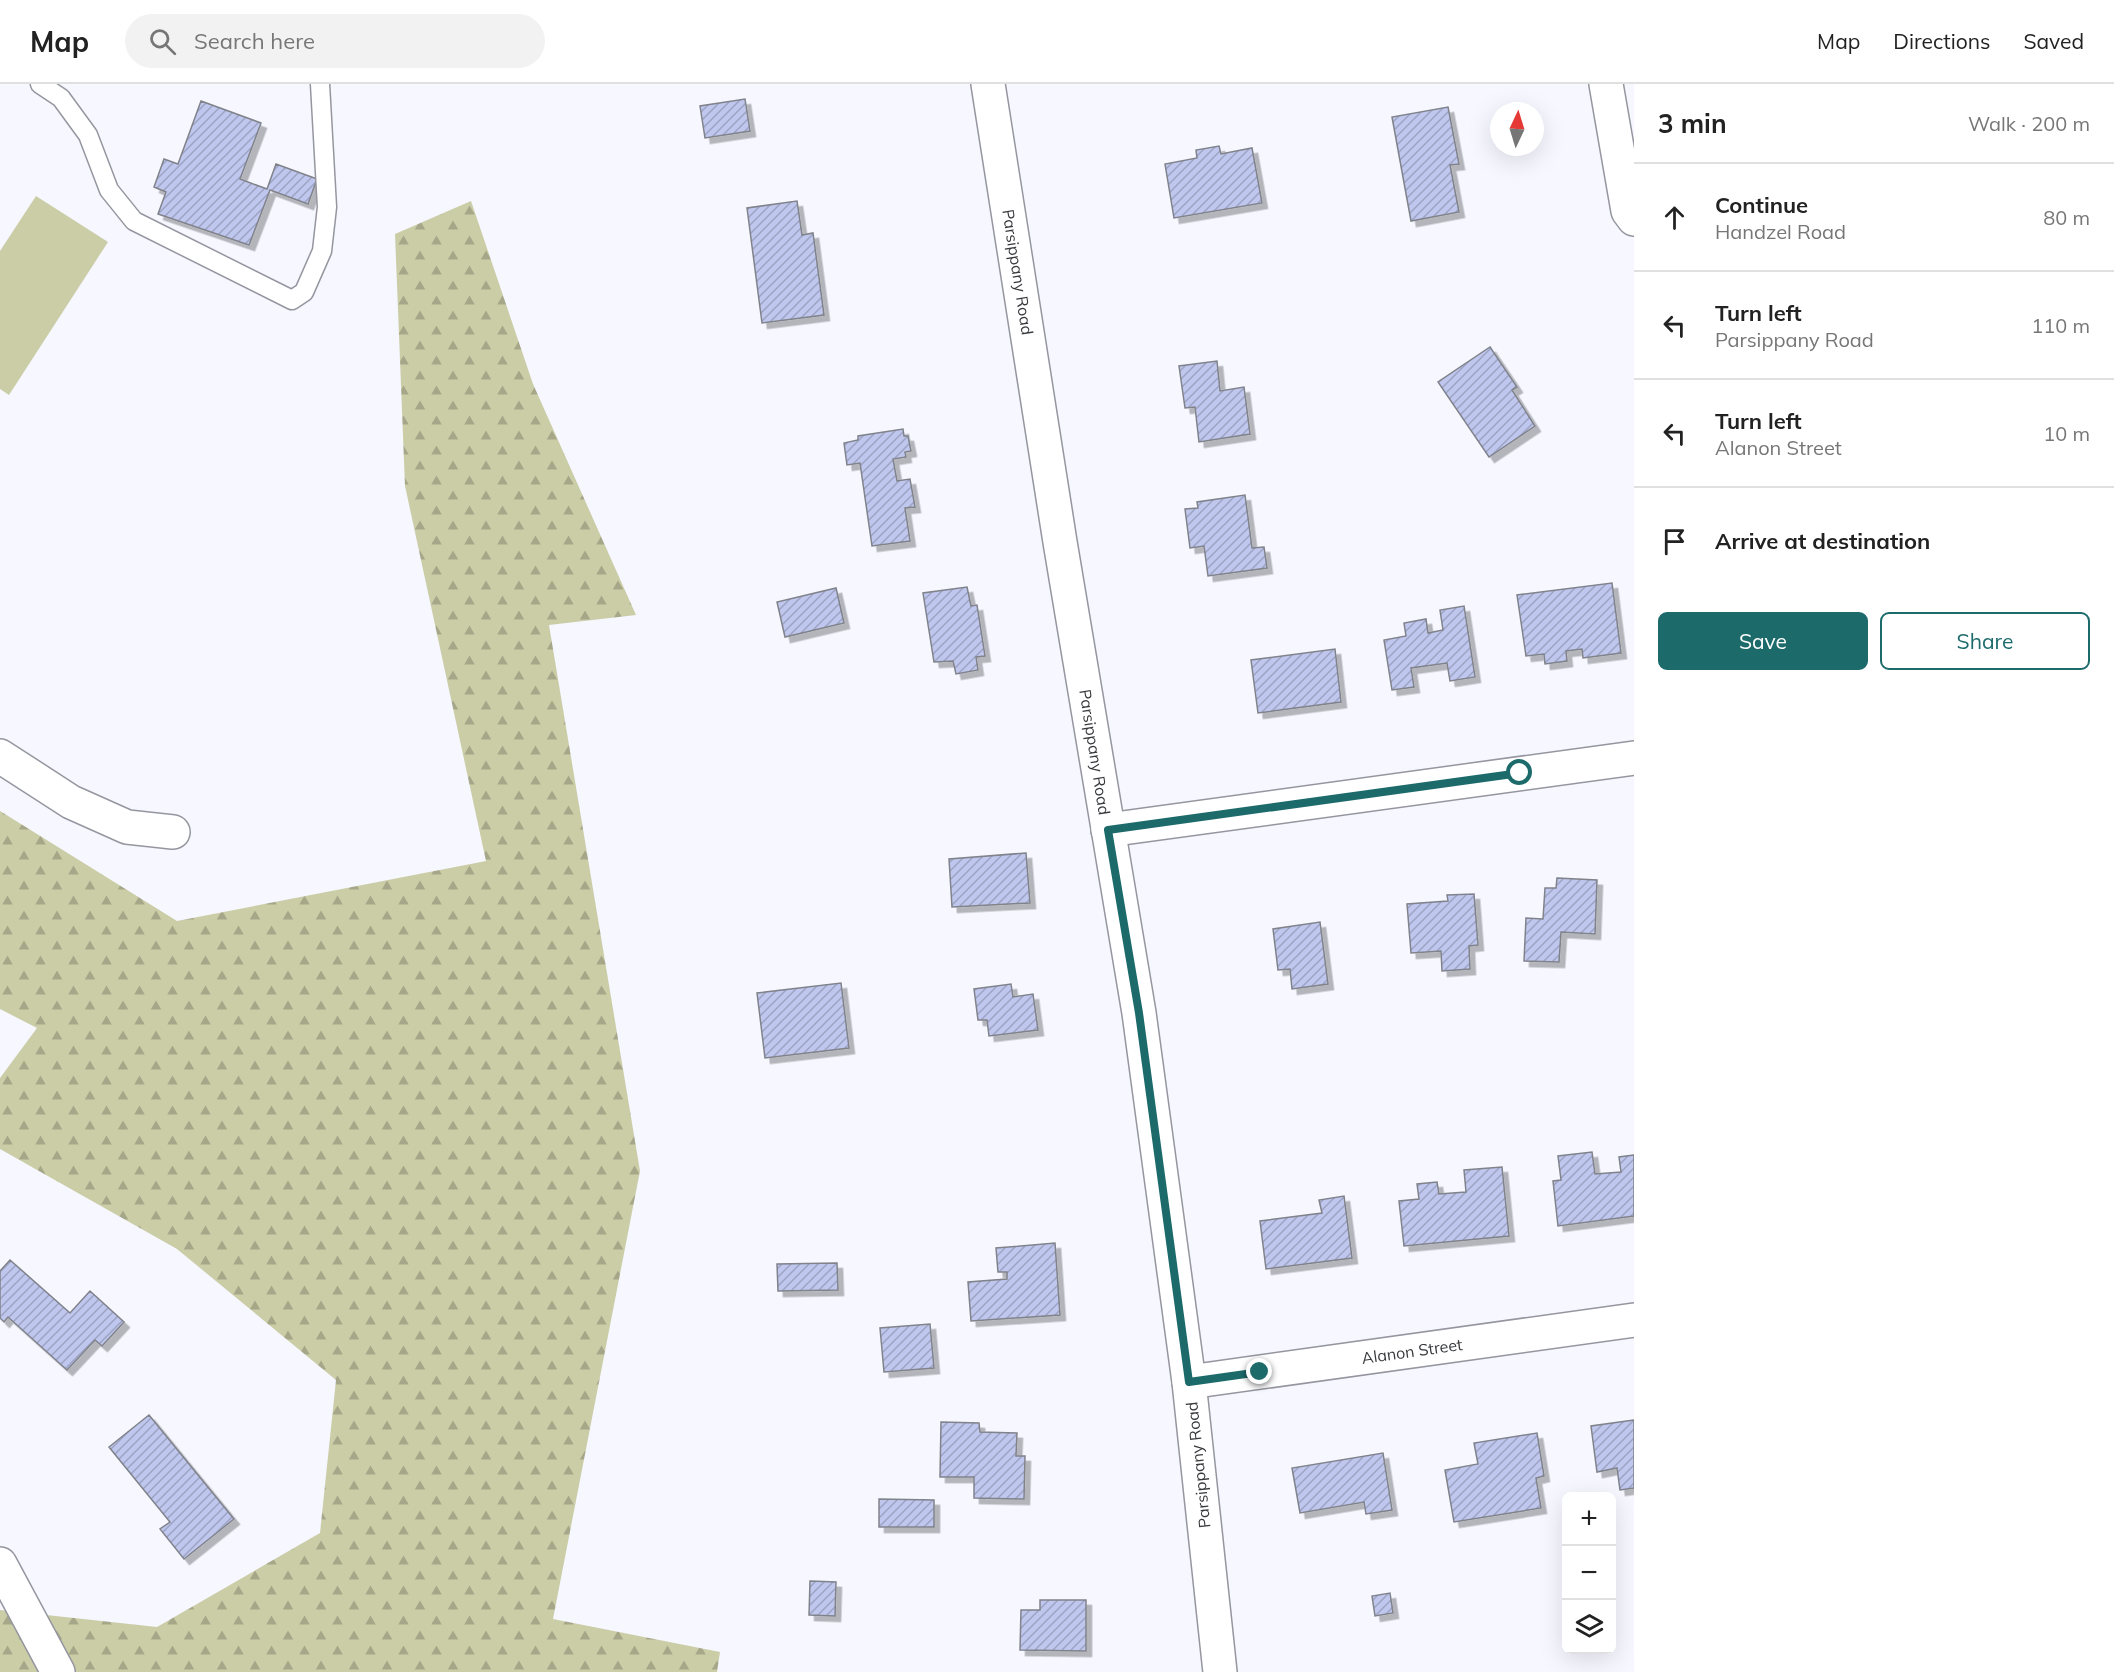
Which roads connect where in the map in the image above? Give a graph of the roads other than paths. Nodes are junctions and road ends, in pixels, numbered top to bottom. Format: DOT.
graph roads {
  1 [pos="40,84"];
  2 [pos="320,84"];
  3 [pos="988,84"];
  4 [pos="1606,84"];
  5 [pos="1634,219"];
  6 [pos="0,756"];
  7 [pos="1634,758"];
  8 [pos="1108,830"];
  9 [pos="173,832"];
  10 [pos="1634,1320"];
  11 [pos="1189,1382"];
  12 [pos="0,1564"];
  13 [pos="58,1672"];
  14 [pos="1221,1672"];
  1 -- 2 [label="lane"];
  3 -- 8 [label="main road, Parsippany Road"];
  4 -- 5 [label="main road"];
  6 -- 9 [label="main road"];
  7 -- 8 [label="main road"];
  8 -- 11 [label="main road, Parsippany Road"];
  10 -- 11 [label="main road, Alanon Street"];
  11 -- 14 [label="main road, Parsippany Road"];
  12 -- 13 [label="main road"];
}
